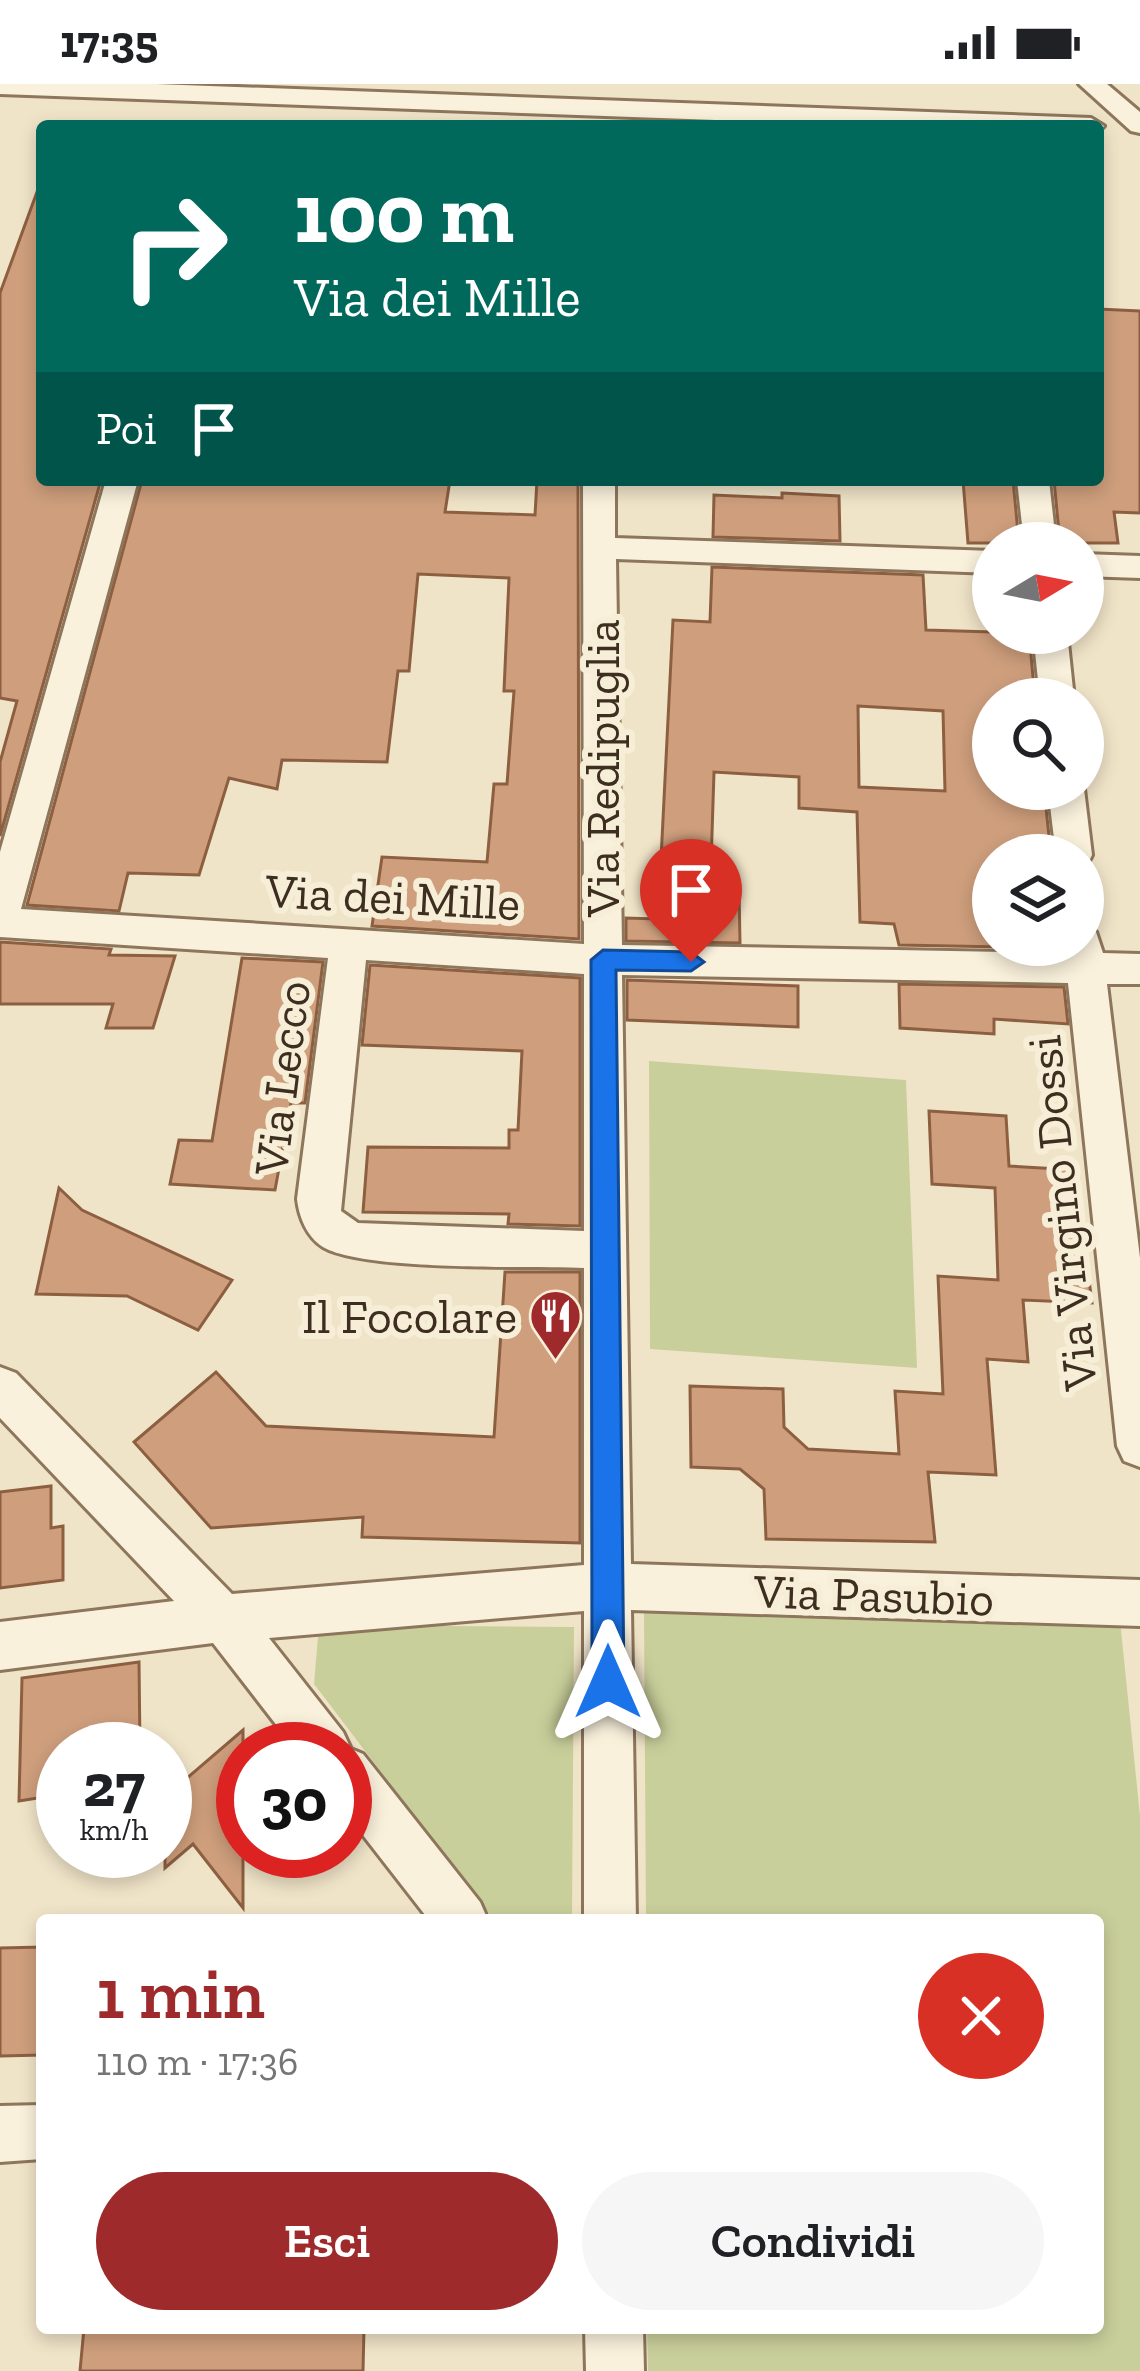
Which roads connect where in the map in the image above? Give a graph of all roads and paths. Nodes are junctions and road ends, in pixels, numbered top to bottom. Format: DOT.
graph roads {
  1 [pos="1092,84"];
  2 [pos="0,86"];
  3 [pos="230,94"];
  4 [pos="590,106"];
  5 [pos="223,120"];
  6 [pos="944,120"];
  7 [pos="1134,125"];
  8 [pos="1104,126"];
  9 [pos="120,486"];
  10 [pos="599,486"];
  11 [pos="1034,486"];
  12 [pos="1038,522"];
  13 [pos="601,548"];
  14 [pos="972,561"];
  15 [pos="1104,566"];
  16 [pos="1140,567"];
  17 [pos="0,920"];
  18 [pos="349,945"];
  19 [pos="972,955"];
  20 [pos="1104,959"];
  21 [pos="603,960"];
  22 [pos="1085,966"];
  23 [pos="1140,968"];
  24 [pos="605,1250"];
  25 [pos="0,1387"];
  26 [pos="1140,1447"];
  27 [pos="607,1586"];
  28 [pos="1140,1603"];
  29 [pos="223,1618"];
  30 [pos="0,1646"];
  31 [pos="305,1722"];
  32 [pos="372,1806"];
  33 [pos="457,1914"];
  34 [pos="610,1914"];
  35 [pos="36,2132"];
  36 [pos="0,2134"];
  37 [pos="614,2334"];
  38 [pos="615,2371"];
  1 -- 7 [label="street"];
  2 -- 3 [label="street"];
  3 -- 4 [label="street"];
  3 -- 5 [label="street"];
  4 -- 6 [label="street"];
  7 -- 8 [label="street"];
  9 -- 17 [label="street"];
  10 -- 13 [label="street, Via Redipuglia"];
  11 -- 12 [label="street"];
  13 -- 14 [label="street"];
  13 -- 21 [label="street, Via Redipuglia"];
  15 -- 16 [label="street"];
  17 -- 18 [label="street, Via dei Mille"];
  18 -- 21 [label="street, Via dei Mille"];
  18 -- 24 [label="street, Via Lecco"];
  19 -- 21 [label="street, Via dei Mille"];
  20 -- 23 [label="street, Via dei Mille"];
  21 -- 24 [label="street, Via Redipuglia"];
  22 -- 26 [label="street, Via Virgino Dossi"];
  24 -- 27 [label="street, Via Redipuglia"];
  25 -- 29 [label="street"];
  27 -- 28 [label="street, Via Pasubio"];
  27 -- 29 [label="street, Via Pasubio"];
  27 -- 34 [label="street, Via Redipuglia"];
  29 -- 30 [label="street, Via Pasubio"];
  29 -- 31 [label="street"];
  32 -- 33 [label="street"];
  35 -- 36 [label="street"];
  37 -- 38 [label="street"];
}
